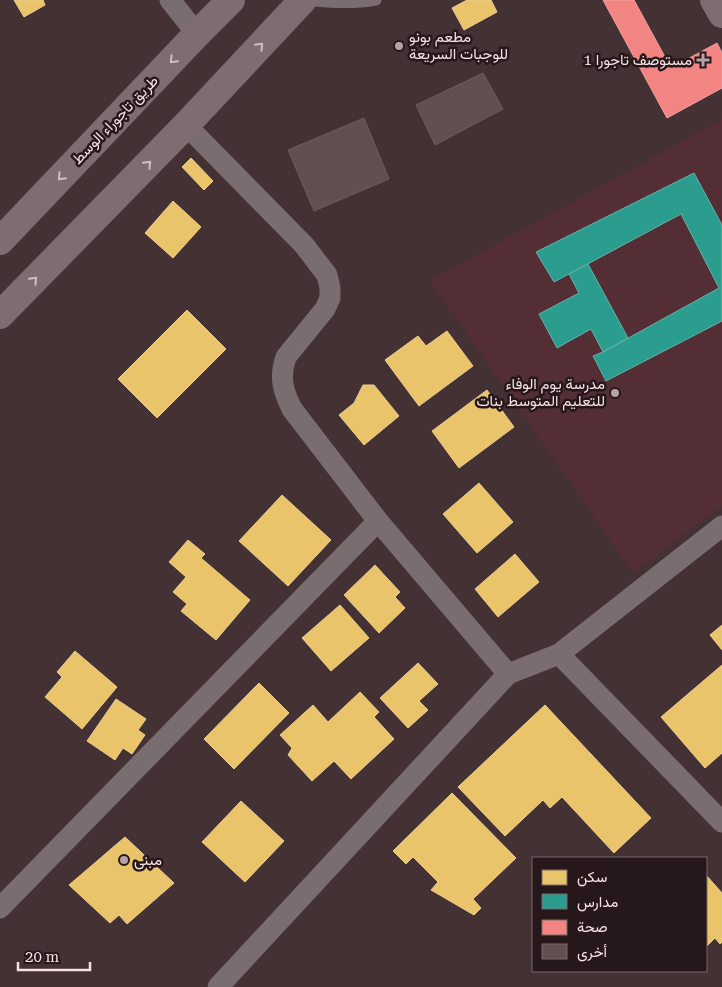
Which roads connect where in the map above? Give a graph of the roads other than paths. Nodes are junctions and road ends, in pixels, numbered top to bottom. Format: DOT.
graph roads {
  1 [pos="170,0"];
  2 [pos="232,0"];
  3 [pos="303,0"];
  4 [pos="309,0"];
  5 [pos="376,0"];
  6 [pos="714,0"];
  7 [pos="722,14"];
  8 [pos="197,34"];
  9 [pos="186,125"];
  10 [pos="0,241"];
  11 [pos="0,315"];
  12 [pos="378,521"];
  13 [pos="722,526"];
  14 [pos="559,654"];
  15 [pos="508,674"];
  16 [pos="722,822"];
  17 [pos="0,908"];
  18 [pos="218,987"];
  1 -- 8 [label="street"];
  2 -- 8 [label="main road, طريق تاجوراء الوسط"];
  9 -- 3 [label="main road, one-way"];
  4 -- 5 [label="lane"];
  6 -- 7 [label="main road"];
  8 -- 10 [label="main road, طريق تاجوراء الوسط, one-way"];
  11 -- 9 [label="main road, one-way"];
  9 -- 12 [label="street"];
  12 -- 15 [label="street"];
  12 -- 17 [label="street"];
  13 -- 14 [label="street"];
  14 -- 15 [label="street"];
  14 -- 16 [label="street"];
  15 -- 18 [label="street"];
}
